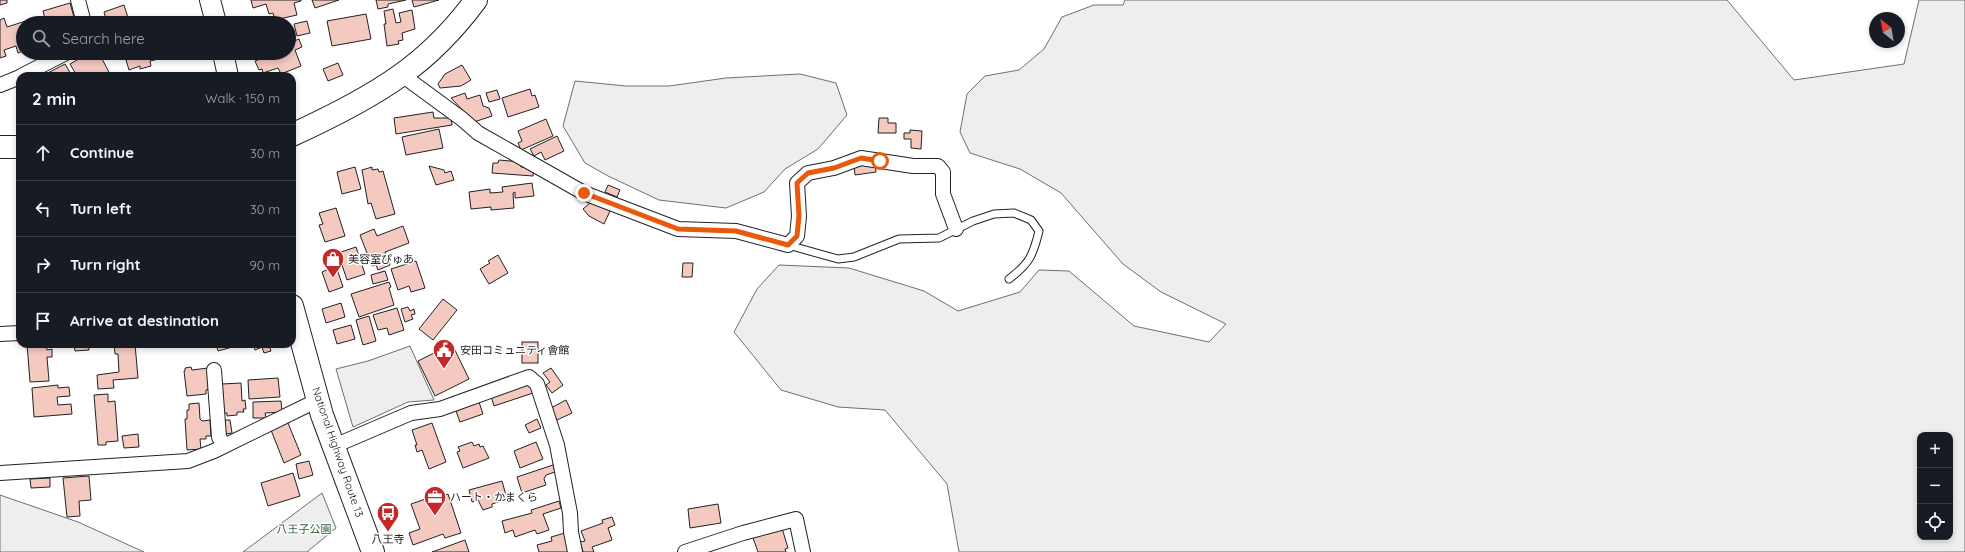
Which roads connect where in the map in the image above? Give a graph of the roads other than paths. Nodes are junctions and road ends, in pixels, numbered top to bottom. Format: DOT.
graph roads {
  1 [pos="78,0"];
  2 [pos="210,0"];
  3 [pos="476,0"];
  4 [pos="82,16"];
  5 [pos="214,16"];
  6 [pos="52,60"];
  7 [pos="225,60"];
  8 [pos="28,72"];
  9 [pos="227,72"];
  10 [pos="402,75"];
  11 [pos="16,78"];
  12 [pos="0,85"];
  13 [pos="296,133"];
  14 [pos="0,147"];
  15 [pos="16,147"];
  16 [pos="956,229"];
  17 [pos="788,245"];
  18 [pos="1009,279"];
  19 [pos="296,320"];
  20 [pos="16,333"];
  21 [pos="0,334"];
  22 [pos="214,370"];
  23 [pos="318,400"];
  24 [pos="224,446"];
  25 [pos="334,446"];
  26 [pos="0,473"];
  27 [pos="373,552"];
  28 [pos="575,552"];
  29 [pos="685,552"];
  30 [pos="803,552"];
  1 -- 4 [label="street"];
  2 -- 5 [label="street"];
  3 -- 10 [label="highway"];
  6 -- 8 [label="street"];
  7 -- 9 [label="street"];
  10 -- 13 [label="highway"];
  10 -- 17 [label="street"];
  11 -- 12 [label="street"];
  14 -- 15 [label="highway"];
  16 -- 17 [label="lane"];
  16 -- 17 [label="street"];
  16 -- 18 [label="lane"];
  19 -- 23 [label="highway, National Highway Route 13"];
  20 -- 21 [label="street"];
  22 -- 24 [label="street"];
  23 -- 24 [label="street"];
  23 -- 25 [label="highway, National Highway Route 13"];
  24 -- 26 [label="street"];
  25 -- 27 [label="highway, National Highway Route 13"];
  25 -- 28 [label="street"];
  29 -- 30 [label="street"];
}
